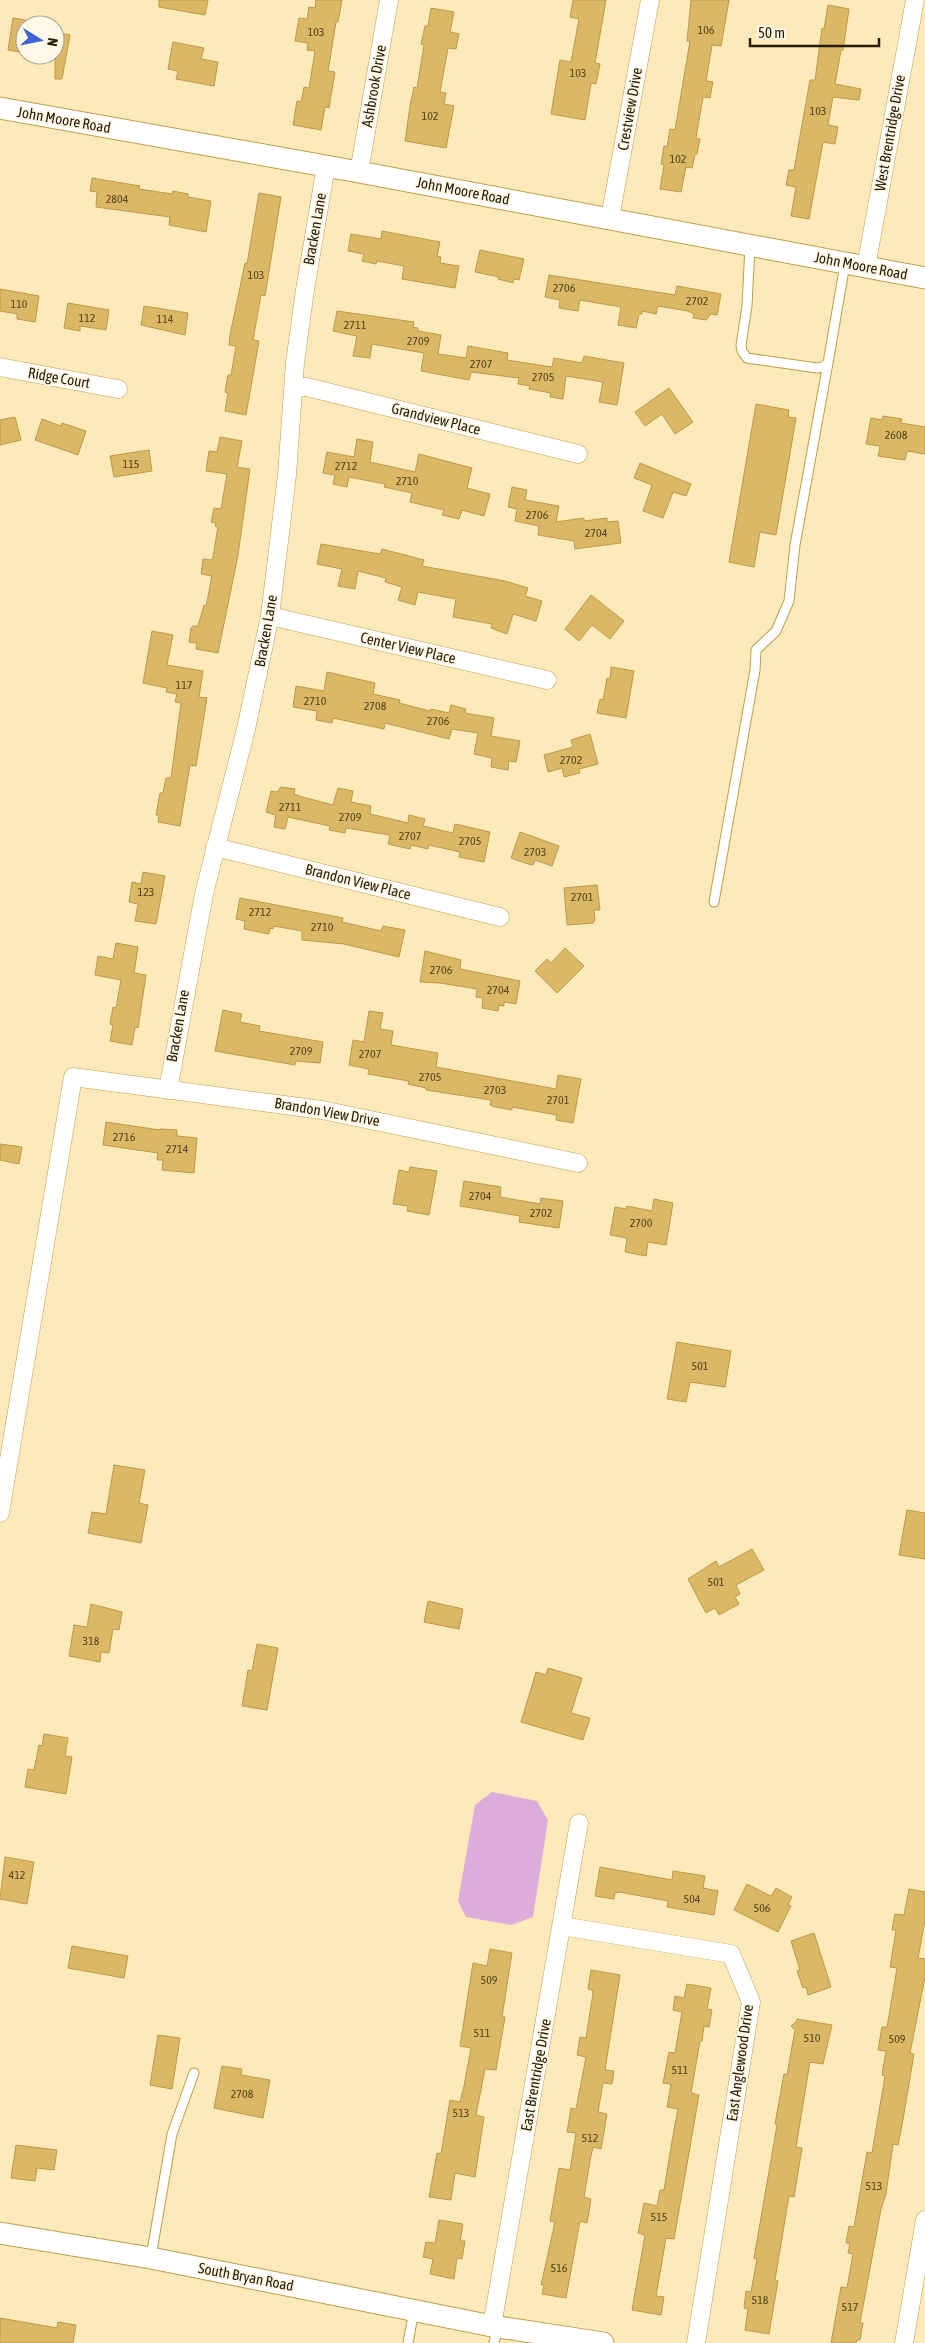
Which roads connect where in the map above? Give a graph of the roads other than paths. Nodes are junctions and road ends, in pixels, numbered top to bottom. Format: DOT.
graph roads {
  1 [pos="389,0"];
  2 [pos="650,0"];
  3 [pos="914,0"];
  4 [pos="0,108"];
  5 [pos="326,166"];
  6 [pos="359,172"];
  7 [pos="610,218"];
  8 [pos="750,245"];
  9 [pos="845,263"];
  10 [pos="866,267"];
  11 [pos="925,278"];
  12 [pos="828,363"];
  13 [pos="0,367"];
  14 [pos="294,387"];
  15 [pos="118,388"];
  16 [pos="578,454"];
  17 [pos="270,616"];
  18 [pos="547,680"];
  19 [pos="215,847"];
  20 [pos="714,902"];
  21 [pos="500,917"];
  22 [pos="168,1090"];
  23 [pos="578,1163"];
  24 [pos="0,1513"];
  25 [pos="579,1823"];
  26 [pos="562,1926"];
  27 [pos="194,2073"];
  28 [pos="925,2220"];
  29 [pos="0,2233"];
  30 [pos="151,2258"];
  31 [pos="414,2310"];
  32 [pos="495,2332"];
  33 [pos="408,2343"];
  34 [pos="603,2343"];
  35 [pos="696,2343"];
  36 [pos="904,2343"];
  1 -- 6 [label="street, Ashbrook Drive"];
  2 -- 7 [label="street, Crestview Drive"];
  3 -- 10 [label="street, West Brentridge Drive"];
  4 -- 5 [label="street, John Moore Road"];
  5 -- 6 [label="street, John Moore Road"];
  5 -- 14 [label="street, Bracken Lane"];
  6 -- 7 [label="street, John Moore Road"];
  7 -- 8 [label="street, John Moore Road"];
  8 -- 9 [label="street, John Moore Road"];
  8 -- 12 [label="lane"];
  9 -- 10 [label="street, John Moore Road"];
  9 -- 12 [label="lane"];
  10 -- 11 [label="street, John Moore Road"];
  12 -- 20 [label="lane"];
  13 -- 15 [label="street, Ridge Court"];
  14 -- 16 [label="street, Grandview Place"];
  14 -- 17 [label="street, Bracken Lane"];
  17 -- 18 [label="street, Center View Place"];
  17 -- 19 [label="street, Bracken Lane"];
  19 -- 21 [label="street, Brandon View Place"];
  19 -- 22 [label="street, Bracken Lane"];
  22 -- 23 [label="street, Brandon View Drive"];
  22 -- 24 [label="street, Brandon View Drive"];
  25 -- 26 [label="street, East Brentridge Drive"];
  26 -- 32 [label="street, East Brentridge Drive"];
  26 -- 35 [label="street, East Anglewood Drive"];
  27 -- 30 [label="lane"];
  28 -- 36 [label="street"];
  29 -- 30 [label="street, South Bryan Road"];
  30 -- 31 [label="street, South Bryan Road"];
  31 -- 32 [label="street, South Bryan Road"];
  31 -- 33 [label="lane"];
  32 -- 34 [label="street, South Bryan Road"];
}
